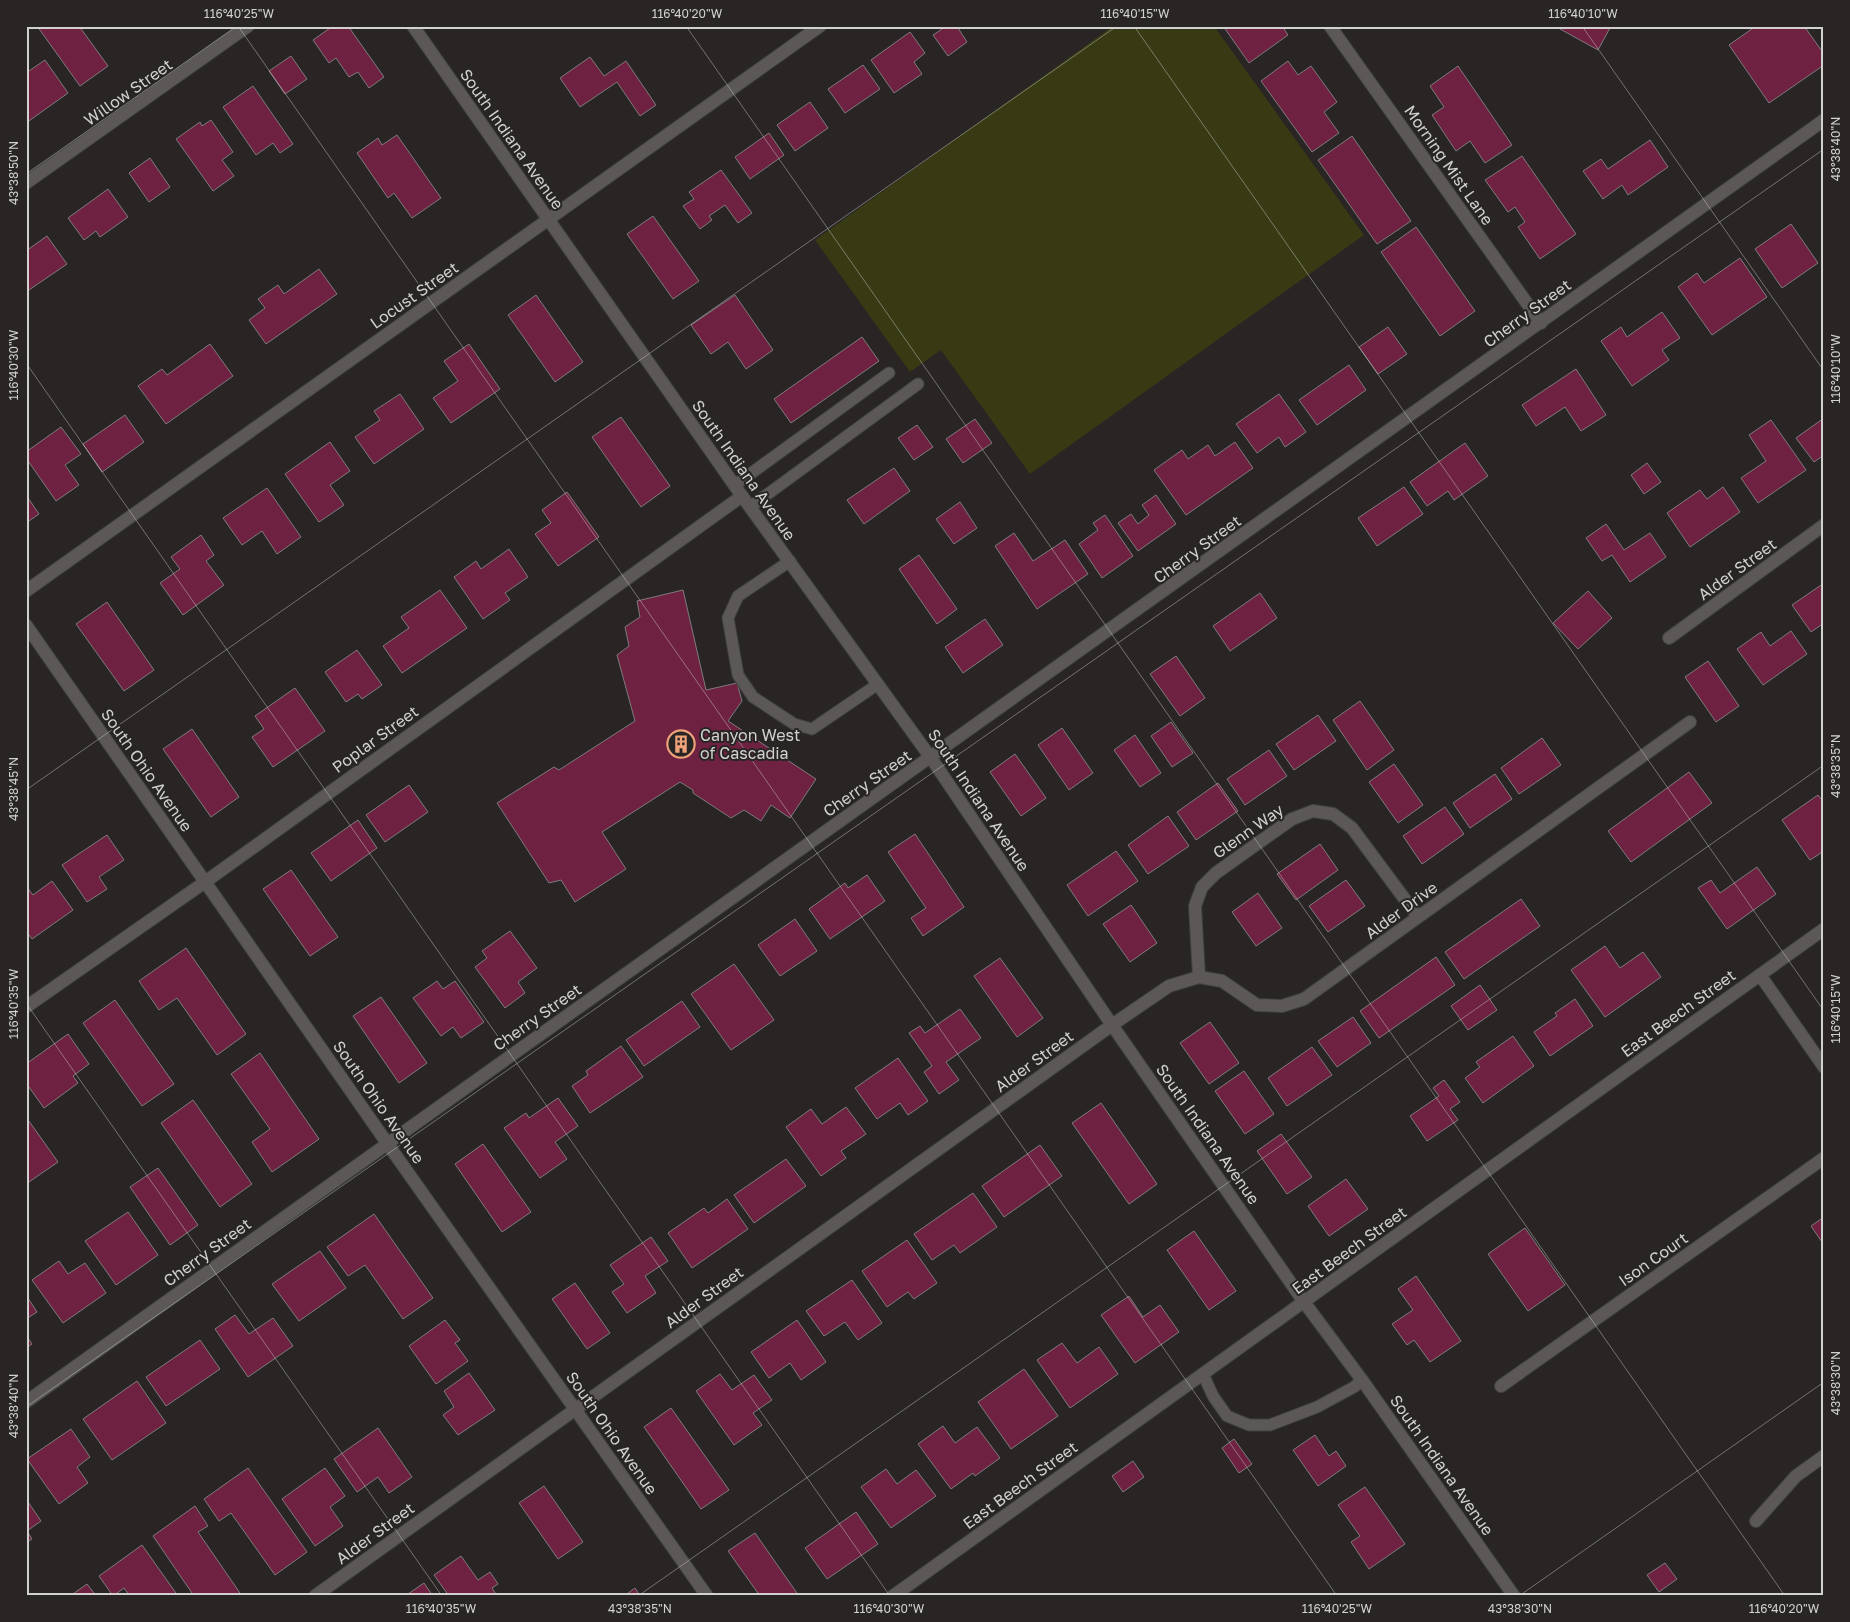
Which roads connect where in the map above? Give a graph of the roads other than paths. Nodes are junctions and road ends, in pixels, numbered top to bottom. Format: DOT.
graph roads {
  1 [pos="248,26"];
  2 [pos="413,26"];
  3 [pos="820,26"];
  4 [pos="1330,26"];
  5 [pos="1824,120"];
  6 [pos="26,183"];
  7 [pos="548,219"];
  8 [pos="1541,323"];
  9 [pos="889,372"];
  10 [pos="918,384"];
  11 [pos="734,485"];
  12 [pos="742,496"];
  13 [pos="750,507"];
  14 [pos="1824,525"];
  15 [pos="790,562"];
  16 [pos="26,591"];
  17 [pos="26,625"];
  18 [pos="1669,638"];
  19 [pos="878,684"];
  20 [pos="1690,722"];
  21 [pos="932,758"];
  22 [pos="205,882"];
  23 [pos="1418,917"];
  24 [pos="1824,929"];
  25 [pos="1760,975"];
  26 [pos="1199,977"];
  27 [pos="26,1007"];
  28 [pos="1112,1025"];
  29 [pos="1824,1067"];
  30 [pos="387,1143"];
  31 [pos="1824,1158"];
  32 [pos="1304,1302"];
  33 [pos="1203,1374"];
  34 [pos="1362,1380"];
  35 [pos="1502,1386"];
  36 [pos="26,1402"];
  37 [pos="575,1410"];
  38 [pos="1824,1456"];
  39 [pos="1756,1521"];
  40 [pos="315,1596"];
  41 [pos="707,1596"];
  42 [pos="893,1596"];
  43 [pos="1514,1596"];
  1 -- 6 [label="street, Willow Street"];
  2 -- 7 [label="street, South Indiana Avenue"];
  3 -- 7 [label="street, Locust Street"];
  4 -- 8 [label="street, Morning Mist Lane"];
  5 -- 8 [label="street, Cherry Street"];
  7 -- 11 [label="street, South Indiana Avenue"];
  7 -- 16 [label="street, Locust Street"];
  8 -- 21 [label="street, Cherry Street"];
  9 -- 11 [label="lane"];
  10 -- 13 [label="lane"];
  11 -- 12 [label="street, South Indiana Avenue"];
  12 -- 13 [label="street, South Indiana Avenue"];
  12 -- 22 [label="street, Poplar Street"];
  13 -- 15 [label="street, South Indiana Avenue"];
  14 -- 18 [label="street, Alder Street"];
  15 -- 19 [label="street, South Indiana Avenue"];
  15 -- 19 [label="lane"];
  17 -- 22 [label="street, South Ohio Avenue"];
  19 -- 21 [label="street, South Indiana Avenue"];
  20 -- 23 [label="street, Alder Drive"];
  21 -- 28 [label="street, South Indiana Avenue"];
  21 -- 30 [label="street, Cherry Street"];
  22 -- 27 [label="street, Poplar Street"];
  22 -- 30 [label="street, South Ohio Avenue"];
  23 -- 26 [label="street, Alder Drive"];
  23 -- 26 [label="street, Glenn Way"];
  24 -- 25 [label="street, East Beech Street"];
  25 -- 29 [label="street"];
  25 -- 32 [label="street, East Beech Street"];
  26 -- 28 [label="street, Alder Drive"];
  28 -- 32 [label="street, South Indiana Avenue"];
  28 -- 37 [label="street, Alder Street"];
  30 -- 36 [label="street, Cherry Street"];
  30 -- 37 [label="street, South Ohio Avenue"];
  31 -- 35 [label="street, Ison Court"];
  32 -- 33 [label="street, East Beech Street"];
  32 -- 34 [label="street, South Indiana Avenue"];
  33 -- 34 [label="lane"];
  33 -- 42 [label="street, East Beech Street"];
  34 -- 43 [label="street, South Indiana Avenue"];
  37 -- 40 [label="street, Alder Street"];
  37 -- 41 [label="street, South Ohio Avenue"];
  38 -- 39 [label="street"];
}
